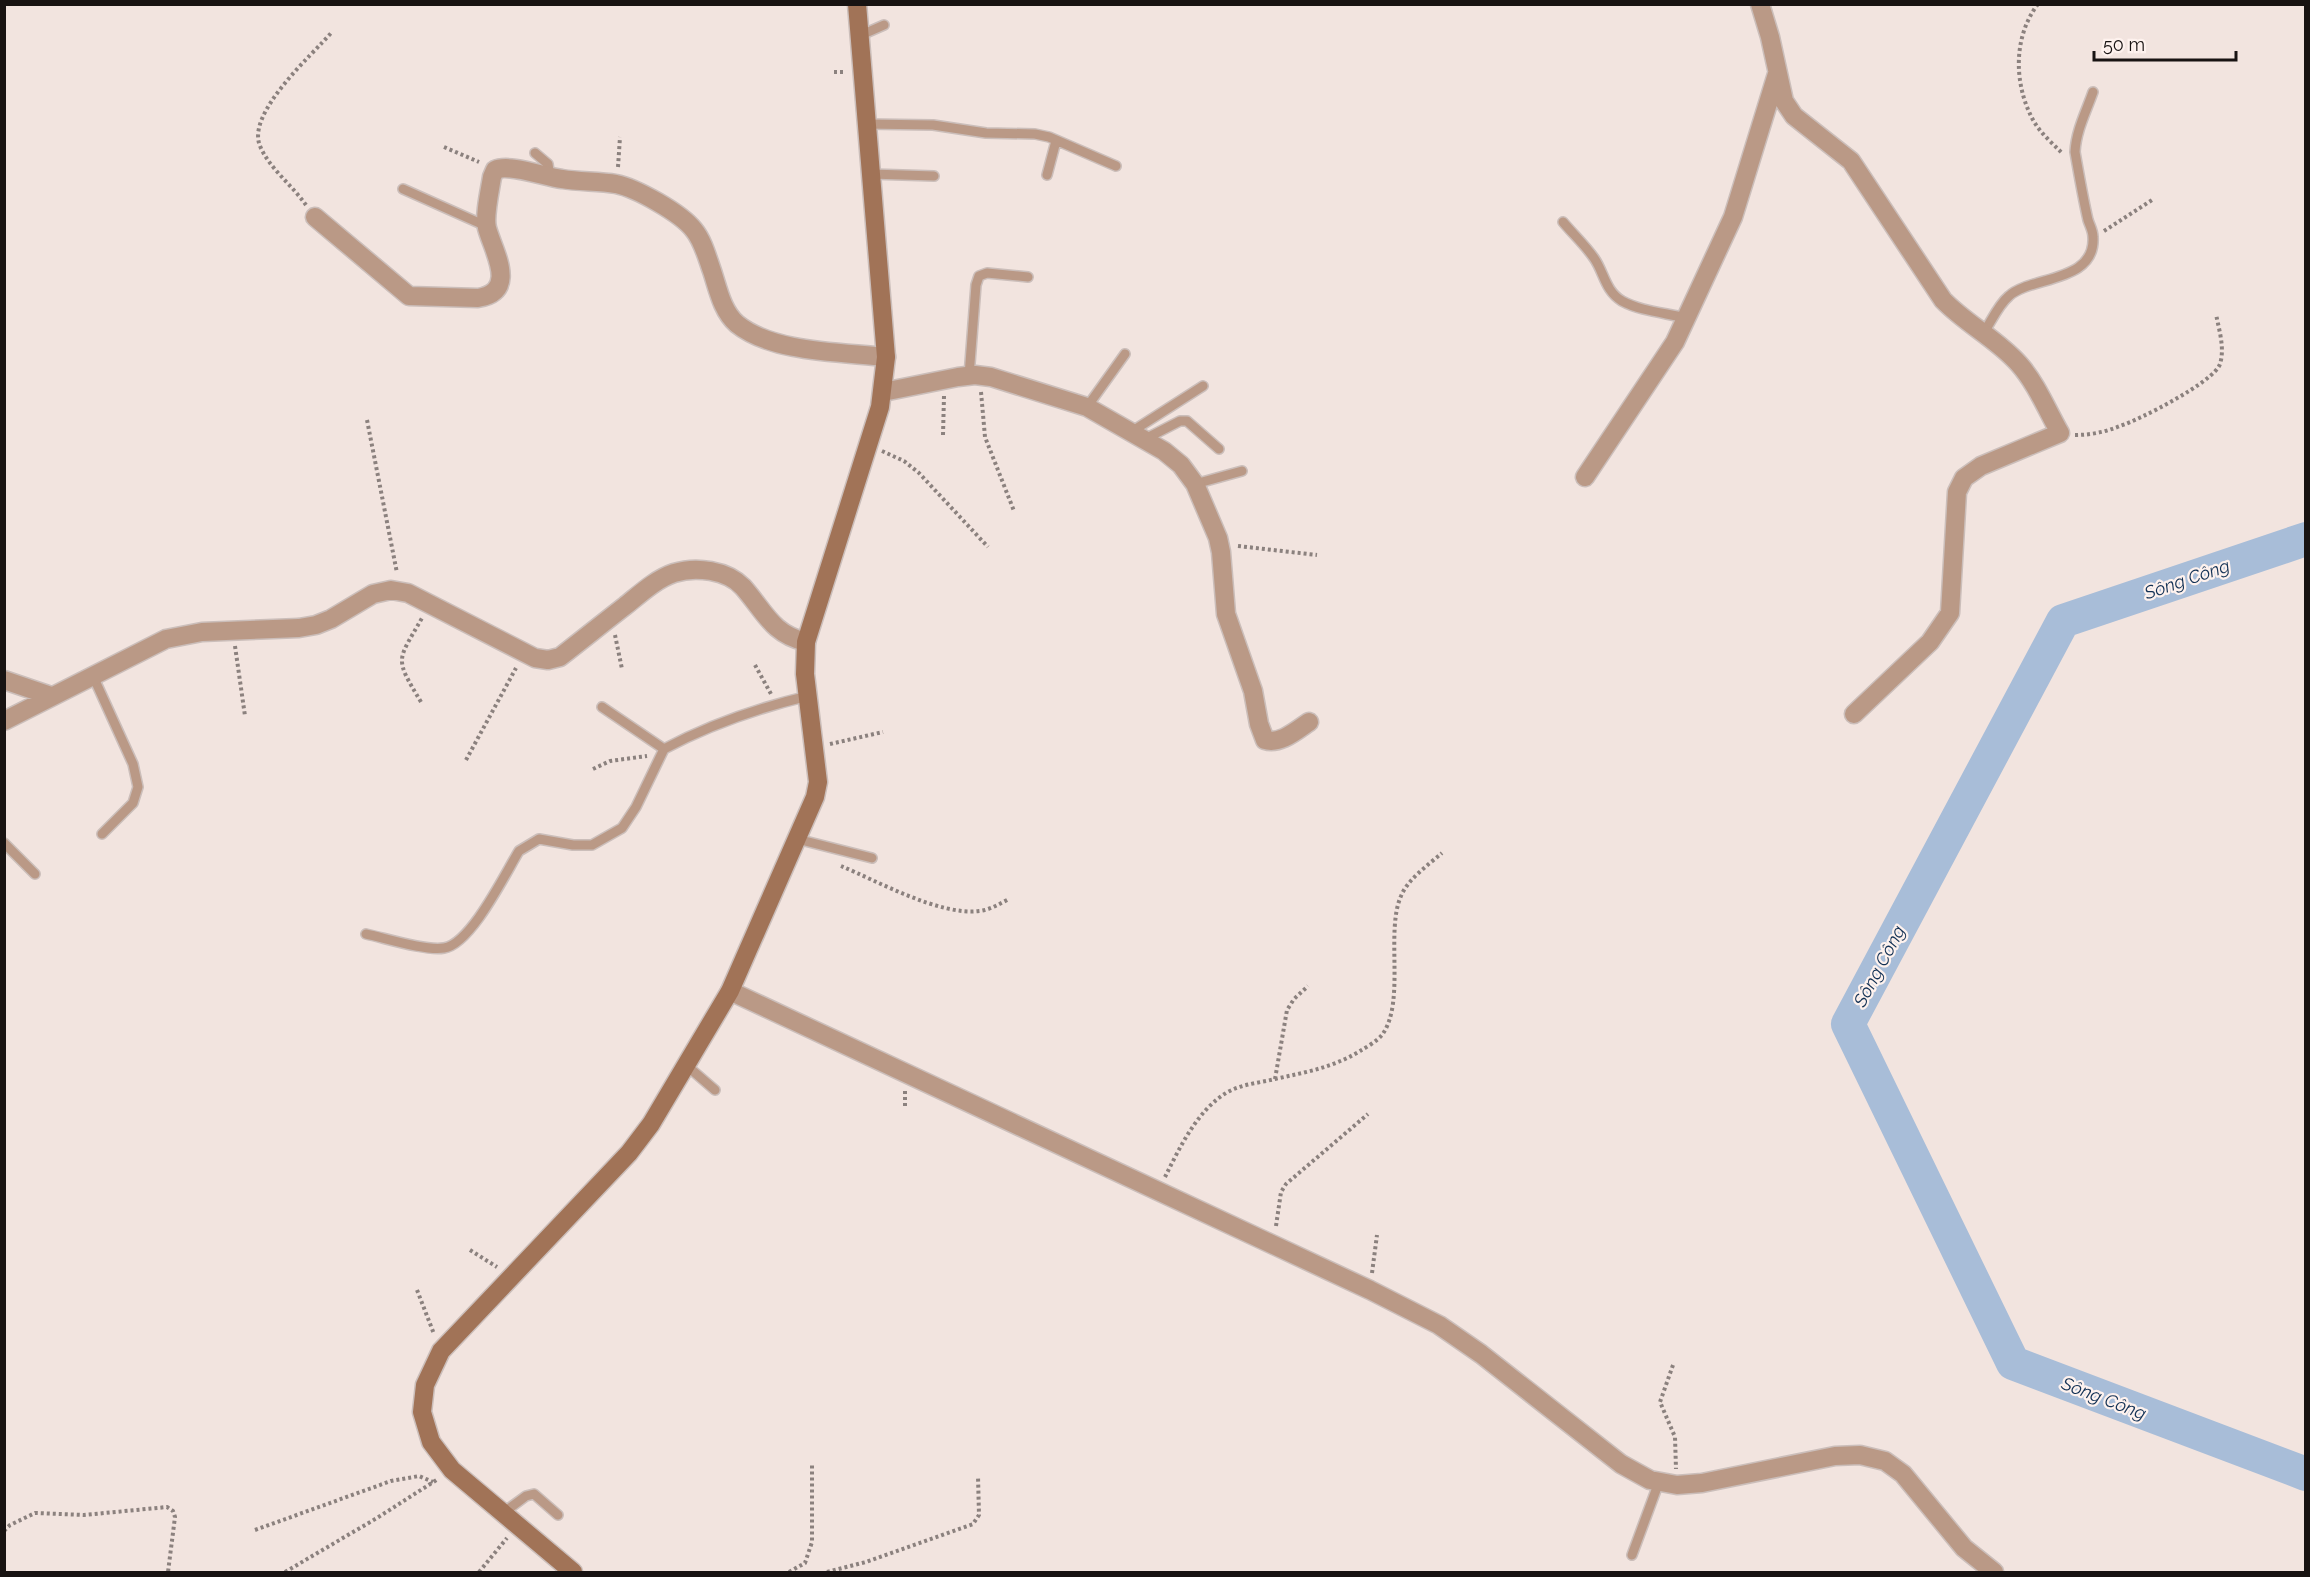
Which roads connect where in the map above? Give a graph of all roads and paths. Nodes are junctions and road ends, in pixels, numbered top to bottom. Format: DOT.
graph roads {
  1 [pos="856,4"];
  2 [pos="1760,4"];
  3 [pos="2038,4"];
  4 [pos="884,25"];
  5 [pos="332,32"];
  6 [pos="859,36"];
  7 [pos="1777,74"];
  8 [pos="2093,93"];
  9 [pos="866,124"];
  10 [pos="620,137"];
  11 [pos="1056,141"];
  12 [pos="444,147"];
  13 [pos="535,153"];
  14 [pos="1116,166"];
  15 [pos="2078,169"];
  16 [pos="495,170"];
  17 [pos="871,174"];
  18 [pos="1047,175"];
  19 [pos="934,176"];
  20 [pos="550,177"];
  21 [pos="616,184"];
  22 [pos="403,189"];
  23 [pos="2152,200"];
  24 [pos="315,217"];
  25 [pos="1563,222"];
  26 [pos="486,226"];
  27 [pos="2093,239"];
  28 [pos="1028,277"];
  29 [pos="2216,314"];
  30 [pos="1686,318"];
  31 [pos="1983,334"];
  32 [pos="1125,354"];
  33 [pos="886,357"];
  34 [pos="975,376"];
  35 [pos="944,380"];
  36 [pos="1203,386"];
  37 [pos="883,392"];
  38 [pos="1087,407"];
  39 [pos="367,420"];
  40 [pos="2060,432"];
  41 [pos="943,435"];
  42 [pos="1138,436"];
  43 [pos="868,445"];
  44 [pos="1219,449"];
  45 [pos="1242,471"];
  46 [pos="1586,477"];
  47 [pos="1195,484"];
  48 [pos="1014,511"];
  49 [pos="1220,545"];
  50 [pos="988,547"];
  51 [pos="1317,555"];
  52 [pos="400,591"];
  53 [pos="429,604"];
  54 [pos="612,616"];
  55 [pos="233,630"];
  56 [pos="806,642"];
  57 [pos="525,653"];
  58 [pos="755,665"];
  59 [pos="622,669"];
  60 [pos="93,676"];
  61 [pos="4,680"];
  62 [pos="51,696"];
  63 [pos="808,696"];
  64 [pos="421,702"];
  65 [pos="776,703"];
  66 [pos="602,707"];
  67 [pos="1854,714"];
  68 [pos="245,716"];
  69 [pos="4,721"];
  70 [pos="1310,722"];
  71 [pos="883,732"];
  72 [pos="815,748"];
  73 [pos="662,753"];
  74 [pos="466,760"];
  75 [pos="593,769"];
  76 [pos="102,834"];
  77 [pos="796,839"];
  78 [pos="4,843"];
  79 [pos="1442,853"];
  80 [pos="872,858"];
  81 [pos="837,864"];
  82 [pos="35,874"];
  83 [pos="1009,899"];
  84 [pos="366,934"];
  85 [pos="1308,986"];
  86 [pos="730,991"];
  87 [pos="686,1065"];
  88 [pos="1275,1079"];
  89 [pos="715,1090"];
  90 [pos="1368,1113"];
  91 [pos="1159,1191"];
  92 [pos="1377,1235"];
  93 [pos="1273,1245"];
  94 [pos="470,1250"];
  95 [pos="512,1277"];
  96 [pos="417,1290"];
  97 [pos="1370,1290"];
  98 [pos="441,1351"];
  99 [pos="1673,1365"];
  100 [pos="812,1465"];
  101 [pos="452,1470"];
  102 [pos="978,1476"];
  103 [pos="433,1482"];
  104 [pos="1668,1484"];
  105 [pos="502,1513"];
  106 [pos="558,1515"];
  107 [pos="518,1525"];
  108 [pos="255,1530"];
  109 [pos="4,1531"];
  110 [pos="1632,1555"];
  111 [pos="168,1572"];
  112 [pos="285,1572"];
  113 [pos="479,1572"];
  114 [pos="573,1572"];
  115 [pos="789,1572"];
  116 [pos="827,1572"];
  117 [pos="1994,1572"];
  1 -- 6 [label="main road"];
  2 -- 7 [label="street"];
  3 -- 15 [label="path"];
  4 -- 6 [label="lane"];
  5 -- 24 [label="path"];
  6 -- 9 [label="main road"];
  7 -- 30 [label="street"];
  7 -- 31 [label="street"];
  8 -- 15 [label="lane"];
  9 -- 11 [label="lane"];
  9 -- 17 [label="main road"];
  10 -- 21 [label="path"];
  11 -- 14 [label="lane"];
  11 -- 18 [label="lane"];
  12 -- 16 [label="path"];
  13 -- 20 [label="lane"];
  15 -- 27 [label="lane"];
  16 -- 20 [label="street"];
  16 -- 26 [label="street"];
  17 -- 19 [label="lane"];
  17 -- 33 [label="main road"];
  20 -- 21 [label="street"];
  21 -- 33 [label="street"];
  22 -- 26 [label="lane"];
  23 -- 27 [label="path"];
  24 -- 26 [label="street"];
  25 -- 30 [label="lane"];
  27 -- 31 [label="lane"];
  28 -- 34 [label="lane"];
  29 -- 40 [label="path"];
  30 -- 46 [label="street"];
  31 -- 40 [label="street"];
  32 -- 38 [label="lane"];
  33 -- 37 [label="main road"];
  34 -- 35 [label="street"];
  34 -- 38 [label="street"];
  34 -- 48 [label="path"];
  35 -- 37 [label="street"];
  35 -- 41 [label="path"];
  36 -- 42 [label="lane"];
  37 -- 43 [label="main road"];
  38 -- 42 [label="street"];
  39 -- 52 [label="path"];
  40 -- 67 [label="street"];
  42 -- 44 [label="lane"];
  42 -- 47 [label="street"];
  43 -- 50 [label="path"];
  43 -- 56 [label="main road"];
  45 -- 47 [label="lane"];
  47 -- 49 [label="street"];
  49 -- 51 [label="path"];
  49 -- 70 [label="street"];
  52 -- 53 [label="street"];
  52 -- 55 [label="street"];
  53 -- 57 [label="street"];
  53 -- 64 [label="path"];
  54 -- 56 [label="street"];
  54 -- 57 [label="street"];
  54 -- 59 [label="path"];
  55 -- 60 [label="street"];
  55 -- 68 [label="path"];
  56 -- 63 [label="main road"];
  57 -- 74 [label="path"];
  58 -- 65 [label="path"];
  60 -- 62 [label="street"];
  60 -- 76 [label="lane"];
  61 -- 62 [label="street"];
  62 -- 69 [label="street"];
  63 -- 65 [label="lane"];
  63 -- 72 [label="main road"];
  65 -- 73 [label="lane"];
  66 -- 73 [label="lane"];
  71 -- 72 [label="path"];
  72 -- 77 [label="main road"];
  73 -- 75 [label="path"];
  73 -- 84 [label="lane"];
  77 -- 80 [label="lane"];
  77 -- 86 [label="main road"];
  78 -- 82 [label="lane"];
  79 -- 88 [label="path"];
  81 -- 83 [label="path"];
  85 -- 88 [label="path"];
  86 -- 87 [label="main road"];
  86 -- 91 [label="street"];
  87 -- 89 [label="lane"];
  87 -- 95 [label="main road"];
  88 -- 91 [label="path"];
  90 -- 93 [label="path"];
  91 -- 93 [label="street"];
  92 -- 97 [label="path"];
  93 -- 97 [label="street"];
  94 -- 95 [label="path"];
  95 -- 98 [label="main road"];
  96 -- 98 [label="path"];
  97 -- 104 [label="street"];
  98 -- 101 [label="main road"];
  99 -- 104 [label="path"];
  100 -- 115 [label="path"];
  101 -- 103 [label="path"];
  101 -- 105 [label="main road"];
  102 -- 116 [label="path"];
  103 -- 108 [label="path"];
  103 -- 112 [label="path"];
  104 -- 110 [label="lane"];
  104 -- 117 [label="street"];
  105 -- 106 [label="lane"];
  105 -- 107 [label="main road"];
  107 -- 113 [label="path"];
  107 -- 114 [label="main road"];
  109 -- 111 [label="path"];
}
